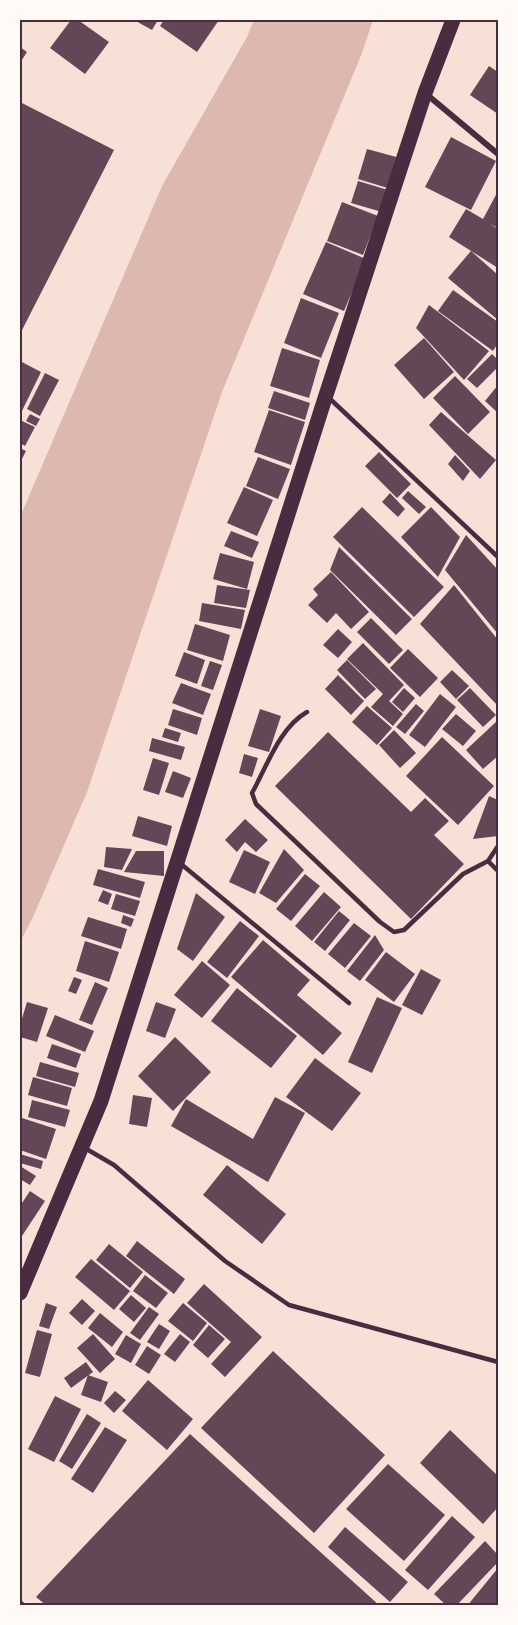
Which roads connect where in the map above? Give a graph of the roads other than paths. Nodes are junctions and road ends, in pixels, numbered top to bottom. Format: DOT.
graph roads {
  1 [pos="453,20"];
  2 [pos="425,93"];
  3 [pos="498,154"];
  4 [pos="326,395"];
  5 [pos="498,557"];
  6 [pos="307,712"];
  7 [pos="498,846"];
  8 [pos="488,861"];
  9 [pos="179,862"];
  10 [pos="498,871"];
  11 [pos="349,1003"];
  12 [pos="83,1147"];
  13 [pos="20,1293"];
  14 [pos="498,1362"];
  15 [pos="20,1602"];
  16 [pos="24,1605"];
  1 -- 2 [label="main road"];
  2 -- 3 [label="street"];
  2 -- 4 [label="main road"];
  4 -- 5 [label="lane"];
  4 -- 9 [label="main road"];
  6 -- 8 [label="lane"];
  7 -- 8 [label="lane"];
  8 -- 10 [label="lane"];
  9 -- 11 [label="lane"];
  9 -- 12 [label="main road"];
  12 -- 13 [label="main road"];
  12 -- 14 [label="lane"];
  15 -- 16 [label="lane"];
}
